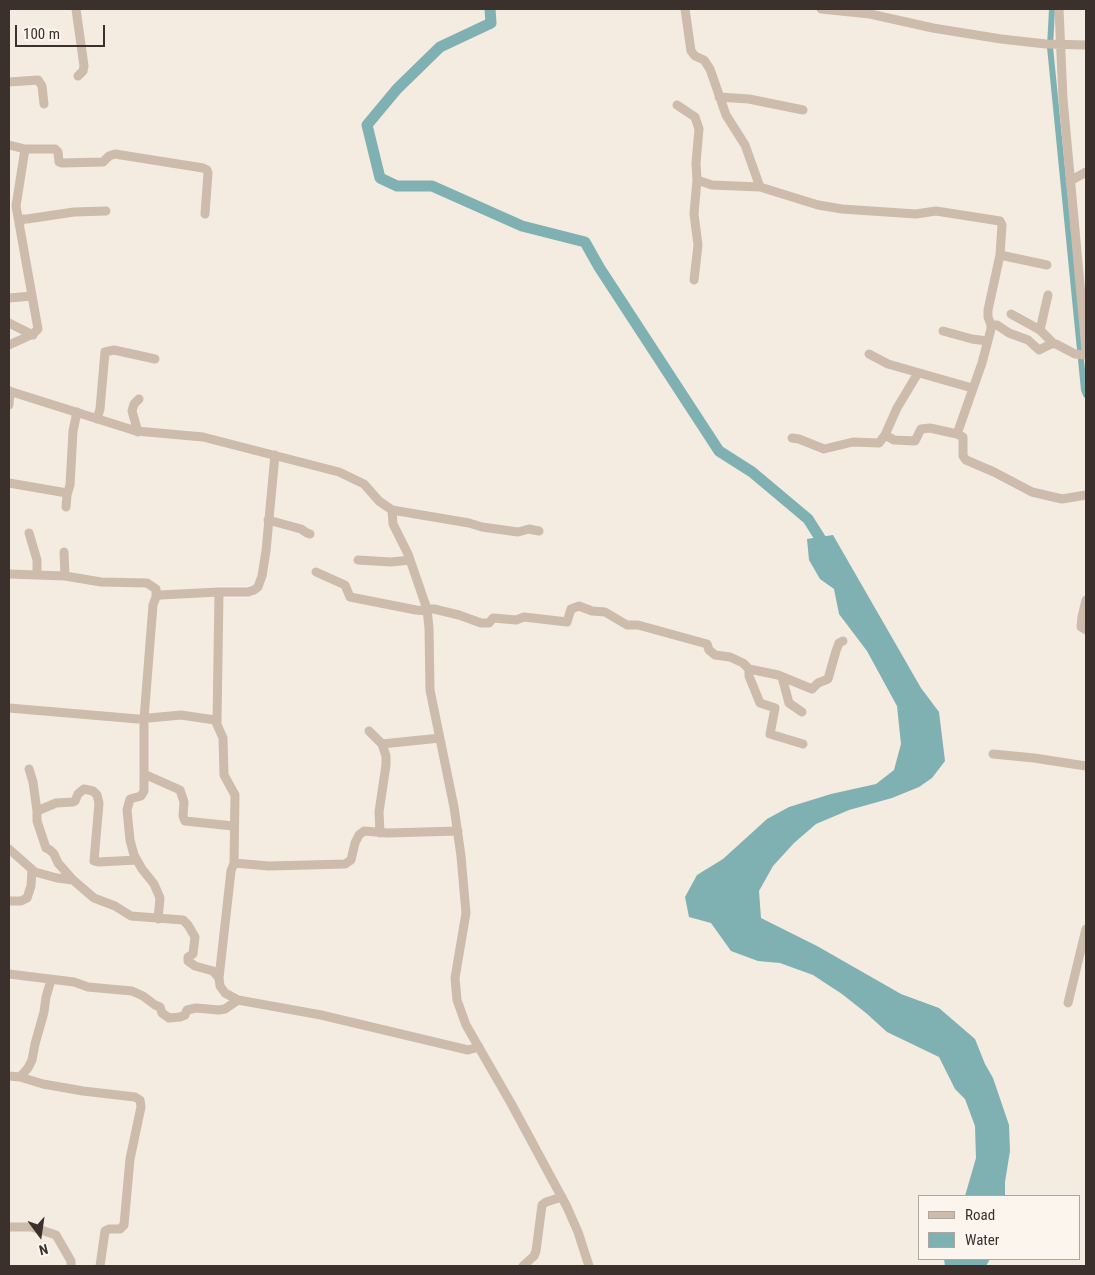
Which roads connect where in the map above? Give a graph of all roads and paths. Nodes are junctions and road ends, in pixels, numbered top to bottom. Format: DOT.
graph roads {
  1 [pos="76,9"];
  2 [pos="685,9"];
  3 [pos="821,9"];
  4 [pos="1059,9"];
  5 [pos="870,11"];
  6 [pos="1054,44"];
  7 [pos="1086,45"];
  8 [pos="78,76"];
  9 [pos="9,82"];
  10 [pos="719,97"];
  11 [pos="44,104"];
  12 [pos="677,105"];
  13 [pos="803,110"];
  14 [pos="9,145"];
  15 [pos="26,149"];
  16 [pos="1086,172"];
  17 [pos="697,180"];
  18 [pos="1070,181"];
  19 [pos="760,187"];
  20 [pos="106,211"];
  21 [pos="205,214"];
  22 [pos="19,224"];
  23 [pos="1000,255"];
  24 [pos="1047,264"];
  25 [pos="694,280"];
  26 [pos="32,296"];
  27 [pos="1048,296"];
  28 [pos="9,298"];
  29 [pos="1010,314"];
  30 [pos="9,323"];
  31 [pos="991,325"];
  32 [pos="1040,330"];
  33 [pos="943,331"];
  34 [pos="32,335"];
  35 [pos="987,341"];
  36 [pos="1054,344"];
  37 [pos="9,345"];
  38 [pos="1084,353"];
  39 [pos="869,354"];
  40 [pos="155,359"];
  41 [pos="918,373"];
  42 [pos="972,388"];
  43 [pos="10,391"];
  44 [pos="139,399"];
  45 [pos="9,405"];
  46 [pos="76,415"];
  47 [pos="96,418"];
  48 [pos="138,432"];
  49 [pos="957,434"];
  50 [pos="885,436"];
  51 [pos="792,438"];
  52 [pos="274,458"];
  53 [pos="9,483"];
  54 [pos="67,493"];
  55 [pos="1086,495"];
  56 [pos="66,507"];
  57 [pos="392,510"];
  58 [pos="268,520"];
  59 [pos="539,531"];
  60 [pos="29,532"];
  61 [pos="310,534"];
  62 [pos="64,552"];
  63 [pos="358,560"];
  64 [pos="407,561"];
  65 [pos="316,572"];
  66 [pos="9,574"];
  67 [pos="37,575"];
  68 [pos="65,576"];
  69 [pos="219,592"];
  70 [pos="156,597"];
  71 [pos="1086,600"];
  72 [pos="425,611"];
  73 [pos="1086,630"];
  74 [pos="842,641"];
  75 [pos="750,669"];
  76 [pos="782,677"];
  77 [pos="9,708"];
  78 [pos="802,712"];
  79 [pos="144,719"];
  80 [pos="217,722"];
  81 [pos="369,731"];
  82 [pos="437,738"];
  83 [pos="382,744"];
  84 [pos="803,744"];
  85 [pos="993,754"];
  86 [pos="1086,766"];
  87 [pos="29,769"];
  88 [pos="144,774"];
  89 [pos="37,811"];
  90 [pos="233,826"];
  91 [pos="455,831"];
  92 [pos="380,833"];
  93 [pos="9,849"];
  94 [pos="137,860"];
  95 [pos="234,863"];
  96 [pos="32,870"];
  97 [pos="73,880"];
  98 [pos="9,901"];
  99 [pos="158,919"];
  100 [pos="1086,929"];
  101 [pos="9,974"];
  102 [pos="219,978"];
  103 [pos="51,980"];
  104 [pos="238,1000"];
  105 [pos="1068,1003"];
  106 [pos="476,1048"];
  107 [pos="9,1076"];
  108 [pos="20,1077"];
  109 [pos="560,1199"];
  110 [pos="9,1227"];
  111 [pos="71,1266"];
  112 [pos="100,1266"];
  113 [pos="523,1266"];
  114 [pos="589,1266"];
  1 -- 8 [label="street"];
  2 -- 10 [label="street"];
  3 -- 5 [label="street"];
  4 -- 6 [label="street"];
  5 -- 6 [label="street"];
  6 -- 7 [label="street"];
  6 -- 18 [label="street"];
  9 -- 11 [label="street"];
  10 -- 13 [label="street"];
  10 -- 19 [label="street"];
  12 -- 17 [label="street"];
  14 -- 15 [label="street"];
  15 -- 21 [label="street"];
  15 -- 22 [label="street"];
  16 -- 18 [label="street"];
  17 -- 19 [label="street"];
  17 -- 25 [label="street"];
  18 -- 38 [label="street"];
  19 -- 23 [label="street"];
  20 -- 22 [label="street"];
  22 -- 26 [label="street"];
  23 -- 24 [label="street"];
  23 -- 31 [label="street"];
  26 -- 28 [label="street"];
  26 -- 34 [label="street"];
  27 -- 32 [label="street"];
  29 -- 32 [label="street"];
  30 -- 34 [label="street"];
  31 -- 35 [label="street"];
  31 -- 36 [label="street"];
  32 -- 36 [label="street"];
  33 -- 35 [label="street"];
  34 -- 37 [label="street"];
  35 -- 42 [label="street"];
  36 -- 38 [label="street"];
  39 -- 41 [label="street"];
  40 -- 47 [label="street"];
  41 -- 42 [label="street"];
  41 -- 50 [label="street"];
  42 -- 49 [label="street"];
  43 -- 45 [label="street"];
  43 -- 46 [label="street"];
  44 -- 48 [label="street"];
  46 -- 47 [label="street"];
  46 -- 54 [label="street"];
  47 -- 48 [label="street"];
  48 -- 52 [label="street"];
  49 -- 50 [label="street"];
  49 -- 55 [label="street"];
  50 -- 51 [label="street"];
  52 -- 57 [label="street"];
  52 -- 58 [label="street"];
  53 -- 54 [label="street"];
  54 -- 56 [label="street"];
  57 -- 59 [label="street"];
  57 -- 64 [label="street"];
  58 -- 61 [label="street"];
  58 -- 69 [label="street"];
  60 -- 67 [label="street"];
  62 -- 68 [label="street"];
  63 -- 64 [label="street"];
  64 -- 72 [label="street"];
  65 -- 72 [label="street"];
  66 -- 67 [label="street"];
  67 -- 68 [label="street"];
  68 -- 70 [label="street"];
  69 -- 70 [label="street"];
  69 -- 80 [label="street"];
  70 -- 79 [label="street"];
  71 -- 73 [label="street"];
  72 -- 75 [label="street"];
  72 -- 82 [label="street"];
  74 -- 76 [label="street"];
  75 -- 76 [label="street"];
  75 -- 84 [label="street"];
  76 -- 78 [label="street"];
  77 -- 79 [label="street"];
  79 -- 80 [label="street"];
  79 -- 88 [label="street"];
  80 -- 90 [label="street"];
  81 -- 83 [label="street"];
  82 -- 83 [label="street"];
  82 -- 91 [label="street"];
  83 -- 92 [label="street"];
  85 -- 86 [label="street"];
  87 -- 89 [label="street"];
  88 -- 90 [label="street"];
  88 -- 94 [label="street"];
  89 -- 94 [label="street"];
  89 -- 97 [label="street"];
  90 -- 95 [label="street"];
  91 -- 92 [label="street"];
  91 -- 106 [label="street"];
  92 -- 95 [label="street"];
  93 -- 96 [label="street"];
  94 -- 99 [label="street"];
  95 -- 102 [label="street"];
  96 -- 97 [label="street"];
  96 -- 98 [label="street"];
  97 -- 99 [label="street"];
  99 -- 102 [label="street"];
  100 -- 105 [label="street"];
  101 -- 103 [label="street"];
  102 -- 104 [label="street"];
  103 -- 104 [label="street"];
  103 -- 108 [label="street"];
  104 -- 106 [label="street"];
  106 -- 109 [label="street"];
  107 -- 108 [label="street"];
  108 -- 112 [label="street"];
  109 -- 113 [label="street"];
  109 -- 114 [label="street"];
  110 -- 111 [label="street"];
}
